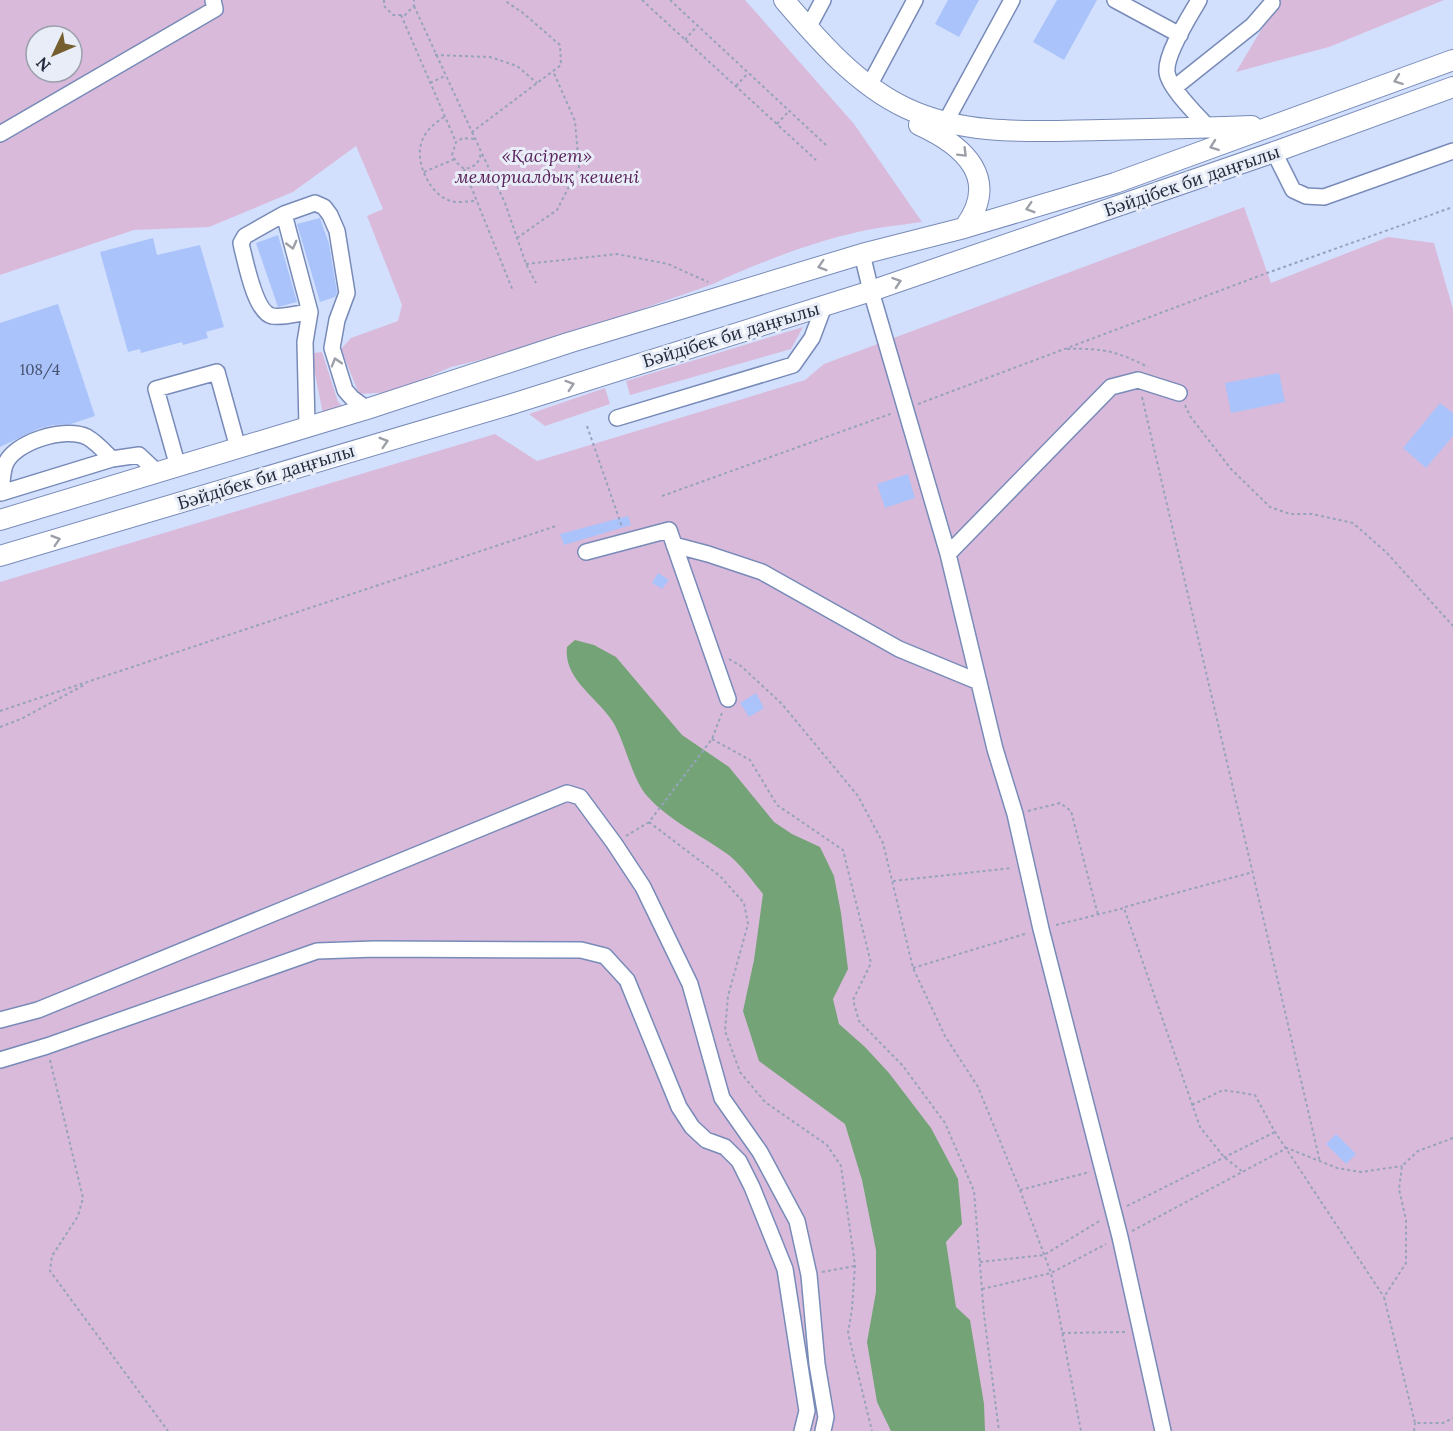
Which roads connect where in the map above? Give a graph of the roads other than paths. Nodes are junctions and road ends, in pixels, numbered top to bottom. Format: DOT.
graph roads {
  1 [pos="213,0"];
  2 [pos="772,0"];
  3 [pos="784,0"];
  4 [pos="823,0"];
  5 [pos="915,0"];
  6 [pos="1012,0"];
  7 [pos="1115,0"];
  8 [pos="1199,0"];
  9 [pos="1272,3"];
  10 [pos="808,28"];
  11 [pos="1180,34"];
  12 [pos="1453,60"];
  13 [pos="869,86"];
  14 [pos="1453,87"];
  15 [pos="1174,88"];
  16 [pos="945,123"];
  17 [pos="1270,125"];
  18 [pos="1209,128"];
  19 [pos="1101,130"];
  20 [pos="0,134"];
  21 [pos="1277,151"];
  22 [pos="1453,151"];
  23 [pos="1185,157"];
  24 [pos="284,214"];
  25 [pos="964,228"];
  26 [pos="862,254"];
  27 [pos="871,291"];
  28 [pos="824,306"];
  29 [pos="310,312"];
  30 [pos="1179,393"];
  31 [pos="367,408"];
  32 [pos="617,418"];
  33 [pos="307,426"];
  34 [pos="238,448"];
  35 [pos="112,459"];
  36 [pos="178,467"];
  37 [pos="158,473"];
  38 [pos="0,493"];
  39 [pos="7,518"];
  40 [pos="674,545"];
  41 [pos="586,552"];
  42 [pos="948,554"];
  43 [pos="0,556"];
  44 [pos="979,682"];
  45 [pos="728,699"];
  46 [pos="0,1020"];
  47 [pos="0,1060"];
  48 [pos="802,1431"];
  49 [pos="823,1431"];
  50 [pos="1163,1431"];
  1 -- 20 [label="street"];
  2 -- 25 [label="main road, one-way"];
  3 -- 10 [label="main road"];
  4 -- 10 [label="street"];
  5 -- 13 [label="street"];
  6 -- 16 [label="street"];
  7 -- 11 [label="street"];
  8 -- 11 [label="street"];
  9 -- 15 [label="street"];
  10 -- 13 [label="main road"];
  11 -- 15 [label="street"];
  12 -- 17 [label="main road, Бәйдібек би даңғылы, one-way"];
  13 -- 16 [label="main road"];
  14 -- 21 [label="main road, Бәйдібек би даңғылы"];
  15 -- 18 [label="street"];
  16 -- 19 [label="main road"];
  17 -- 18 [label="main road"];
  17 -- 21 [label="main road"];
  17 -- 23 [label="main road, Бәйдібек би даңғылы, one-way"];
  18 -- 19 [label="main road"];
  19 -- 23 [label="main road"];
  21 -- 22 [label="street"];
  27 -- 21 [label="main road, Бәйдібек би даңғылы, one-way"];
  23 -- 25 [label="main road, Бәйдібек би даңғылы, one-way"];
  24 -- 29 [label="street, one-way"];
  24 -- 29 [label="street"];
  31 -- 24 [label="street, one-way"];
  25 -- 26 [label="main road, Бәйдібек би даңғылы"];
  26 -- 27 [label="street"];
  26 -- 31 [label="main road, Бәйдібек би даңғылы, one-way"];
  27 -- 28 [label="main road, Бәйдібек би даңғылы"];
  27 -- 42 [label="street"];
  28 -- 32 [label="street"];
  43 -- 28 [label="main road, Бәйдібек би даңғылы, one-way"];
  29 -- 33 [label="street"];
  30 -- 42 [label="street"];
  31 -- 33 [label="main road, Бәйдібек би даңғылы"];
  33 -- 34 [label="main road, Бәйдібек би даңғылы"];
  34 -- 36 [label="main road, Бәйдібек би даңғылы"];
  34 -- 36 [label="street"];
  35 -- 37 [label="street"];
  35 -- 38 [label="street"];
  35 -- 38 [label="street"];
  36 -- 37 [label="main road, Бәйдібек би даңғылы"];
  37 -- 39 [label="main road, Бәйдібек би даңғылы"];
  38 -- 39 [label="street"];
  40 -- 41 [label="street"];
  40 -- 44 [label="street"];
  40 -- 45 [label="street"];
  42 -- 44 [label="street"];
  44 -- 50 [label="street"];
  46 -- 49 [label="street"];
  47 -- 48 [label="street"];
}
